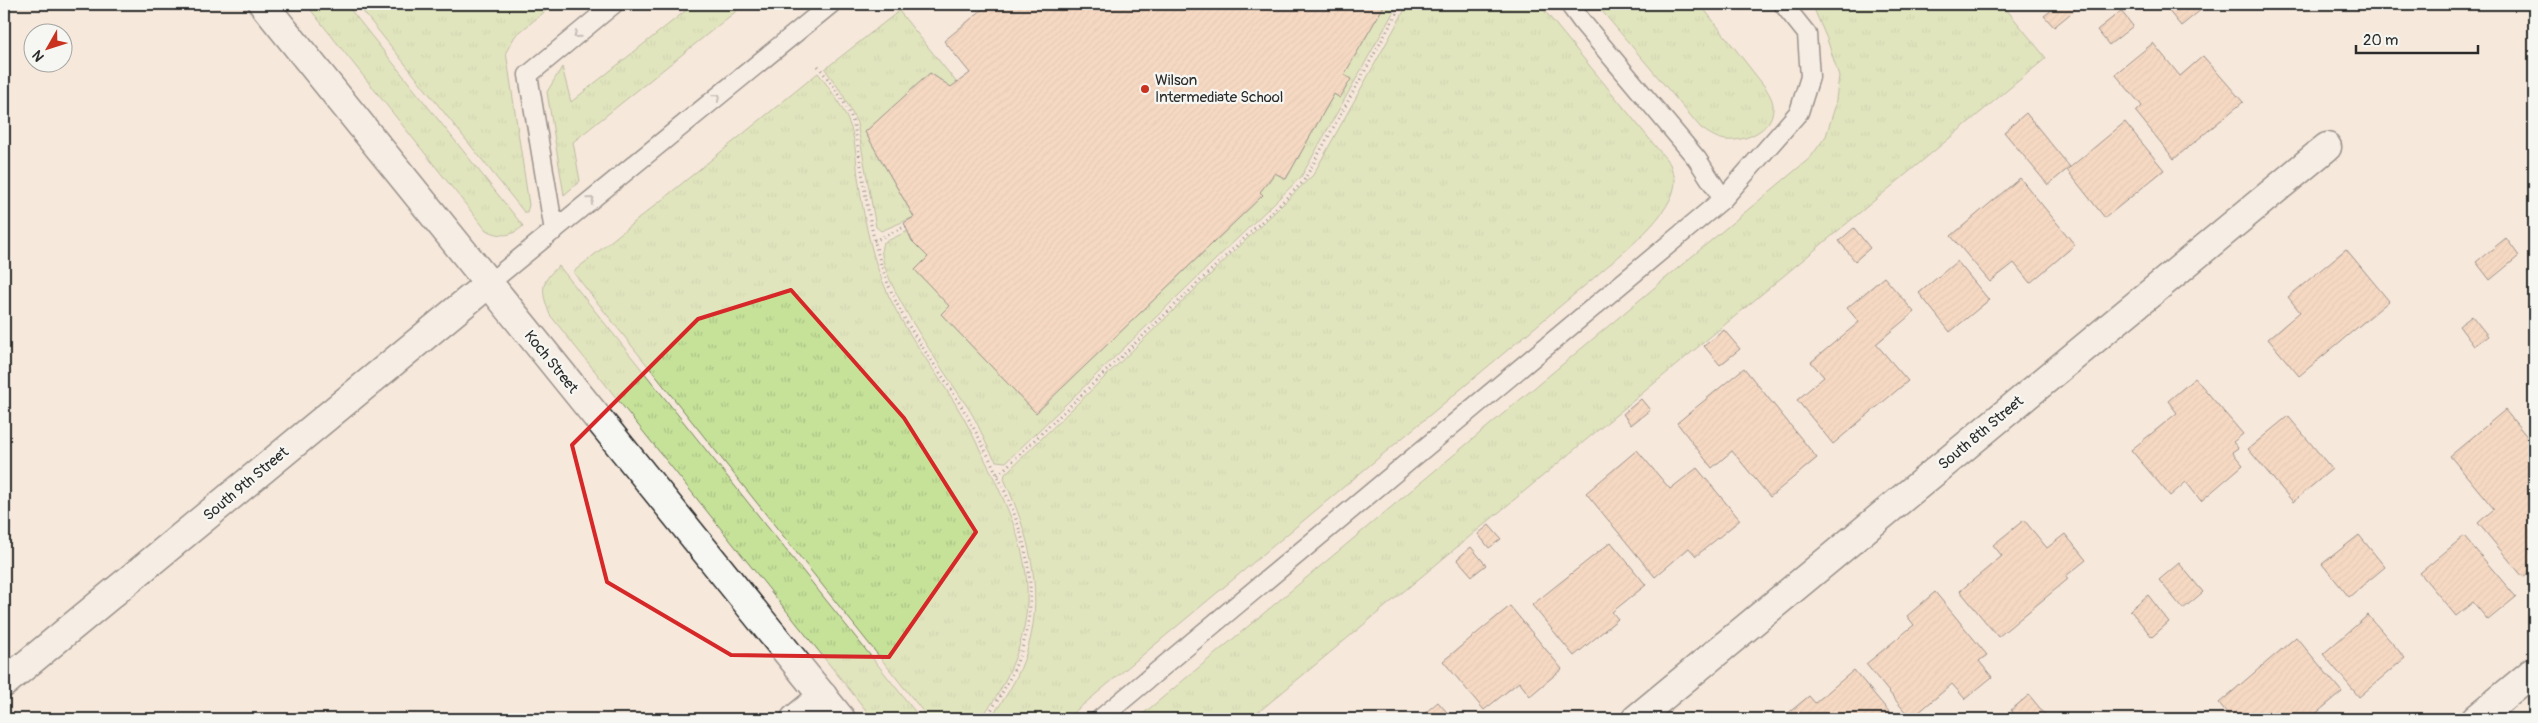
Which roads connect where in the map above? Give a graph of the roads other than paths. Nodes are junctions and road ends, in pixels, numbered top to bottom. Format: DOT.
graph roads {
  1 [pos="263,4"];
  2 [pos="614,4"];
  3 [pos="831,4"];
  4 [pos="1569,4"];
  5 [pos="1783,4"];
  6 [pos="2327,147"];
  7 [pos="1723,199"];
  8 [pos="554,231"];
  9 [pos="488,284"];
  10 [pos="2534,671"];
  11 [pos="4,683"];
  12 [pos="823,696"];
  13 [pos="795,719"];
  14 [pos="841,719"];
  15 [pos="1100,719"];
  16 [pos="1636,719"];
  17 [pos="2476,719"];
  1 -- 9 [label="street, Koch Street"];
  2 -- 8 [label="lane, one-way"];
  8 -- 3 [label="lane, one-way"];
  4 -- 7 [label="lane"];
  5 -- 7 [label="lane"];
  6 -- 16 [label="street, South 8th Street"];
  7 -- 15 [label="lane"];
  8 -- 9 [label="lane"];
  9 -- 11 [label="street, South 9th Street"];
  9 -- 12 [label="street, Koch Street"];
  10 -- 17 [label="street"];
  12 -- 13 [label="street"];
  12 -- 14 [label="street, Koch Street"];
}
